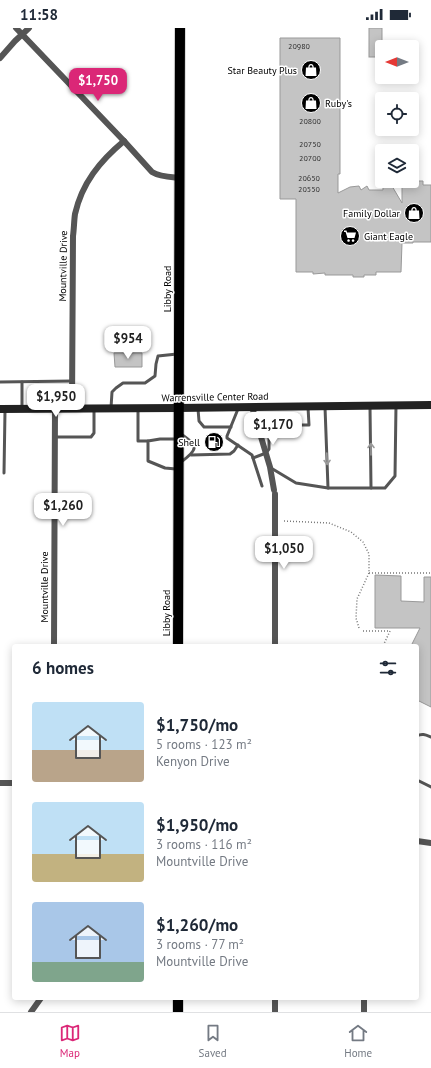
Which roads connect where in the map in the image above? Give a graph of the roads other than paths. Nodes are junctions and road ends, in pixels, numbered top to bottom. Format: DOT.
graph roads {
  1 [pos="16,28"];
  2 [pos="29,28"];
  3 [pos="180,28"];
  4 [pos="22,35"];
  5 [pos="0,58"];
  6 [pos="124,141"];
  7 [pos="180,178"];
  8 [pos="179,354"];
  9 [pos="72,381"];
  10 [pos="0,382"];
  11 [pos="22,382"];
  12 [pos="370,405"];
  13 [pos="396,405"];
  14 [pos="431,405"];
  15 [pos="308,406"];
  16 [pos="325,406"];
  17 [pos="239,407"];
  18 [pos="252,407"];
  19 [pos="55,408"];
  20 [pos="72,408"];
  21 [pos="94,408"];
  22 [pos="111,408"];
  23 [pos="138,408"];
  24 [pos="178,408"];
  25 [pos="198,408"];
  26 [pos="2,409"];
  27 [pos="22,409"];
  28 [pos="231,427"];
  29 [pos="178,436"];
  30 [pos="55,438"];
  31 [pos="148,441"];
  32 [pos="238,445"];
  33 [pos="266,453"];
  34 [pos="191,455"];
  35 [pos="253,458"];
  36 [pos="178,467"];
  37 [pos="270,467"];
  38 [pos="4,473"];
  39 [pos="262,486"];
  40 [pos="328,488"];
  41 [pos="371,488"];
  42 [pos="54,644"];
  43 [pos="178,644"];
  44 [pos="275,644"];
  45 [pos="419,735"];
  46 [pos="431,737"];
  47 [pos="419,781"];
  48 [pos="0,783"];
  49 [pos="12,783"];
  50 [pos="431,787"];
  51 [pos="419,841"];
  52 [pos="431,843"];
  53 [pos="40,1000"];
  54 [pos="178,1000"];
  55 [pos="275,1000"];
  56 [pos="364,1000"];
  57 [pos="31,1012"];
  58 [pos="178,1012"];
  59 [pos="275,1012"];
  60 [pos="364,1012"];
  1 -- 4 [label="street"];
  2 -- 4 [label="street"];
  3 -- 7 [label="main road, Libby Road"];
  4 -- 5 [label="street"];
  4 -- 6 [label="street"];
  6 -- 7 [label="street"];
  6 -- 9 [label="street, Mountville Drive"];
  7 -- 8 [label="main road, Libby Road"];
  8 -- 22 [label="lane"];
  8 -- 24 [label="main road, Libby Road"];
  9 -- 11 [label="lane"];
  9 -- 20 [label="street, Mountville Drive"];
  10 -- 11 [label="lane"];
  11 -- 27 [label="lane"];
  12 -- 13 [label="main road, Warrensville Center Road"];
  12 -- 16 [label="main road, Warrensville Center Road"];
  41 -- 12 [label="lane, one-way"];
  13 -- 14 [label="main road, Warrensville Center Road"];
  13 -- 41 [label="lane"];
  15 -- 16 [label="main road, Warrensville Center Road"];
  15 -- 18 [label="main road, Warrensville Center Road"];
  15 -- 33 [label="lane"];
  16 -- 40 [label="lane, one-way"];
  17 -- 18 [label="main road, Warrensville Center Road"];
  17 -- 25 [label="main road, Warrensville Center Road"];
  17 -- 28 [label="lane"];
  18 -- 33 [label="street"];
  19 -- 20 [label="main road, Warrensville Center Road"];
  19 -- 27 [label="main road, Warrensville Center Road"];
  19 -- 30 [label="street, Mountville Drive"];
  20 -- 21 [label="main road, Warrensville Center Road"];
  21 -- 22 [label="main road, Warrensville Center Road"];
  21 -- 30 [label="lane"];
  22 -- 23 [label="main road, Warrensville Center Road"];
  23 -- 24 [label="main road, Warrensville Center Road"];
  23 -- 31 [label="lane"];
  24 -- 25 [label="main road, Warrensville Center Road"];
  24 -- 29 [label="main road, Libby Road"];
  25 -- 28 [label="lane"];
  26 -- 27 [label="main road, Warrensville Center Road"];
  26 -- 38 [label="lane"];
  28 -- 32 [label="lane"];
  29 -- 31 [label="lane"];
  29 -- 34 [label="lane"];
  29 -- 36 [label="main road, Libby Road"];
  30 -- 42 [label="street, Mountville Drive"];
  31 -- 36 [label="lane"];
  32 -- 34 [label="lane"];
  32 -- 35 [label="lane"];
  33 -- 35 [label="lane"];
  33 -- 37 [label="street"];
  34 -- 36 [label="lane"];
  35 -- 39 [label="lane"];
  36 -- 43 [label="main road, Libby Road"];
  37 -- 40 [label="lane"];
  37 -- 44 [label="street"];
  40 -- 41 [label="lane"];
  45 -- 46 [label="lane"];
  47 -- 50 [label="lane"];
  48 -- 49 [label="street"];
  51 -- 52 [label="street"];
  53 -- 57 [label="street"];
  54 -- 58 [label="main road"];
  55 -- 59 [label="street"];
  56 -- 60 [label="street"];
}
